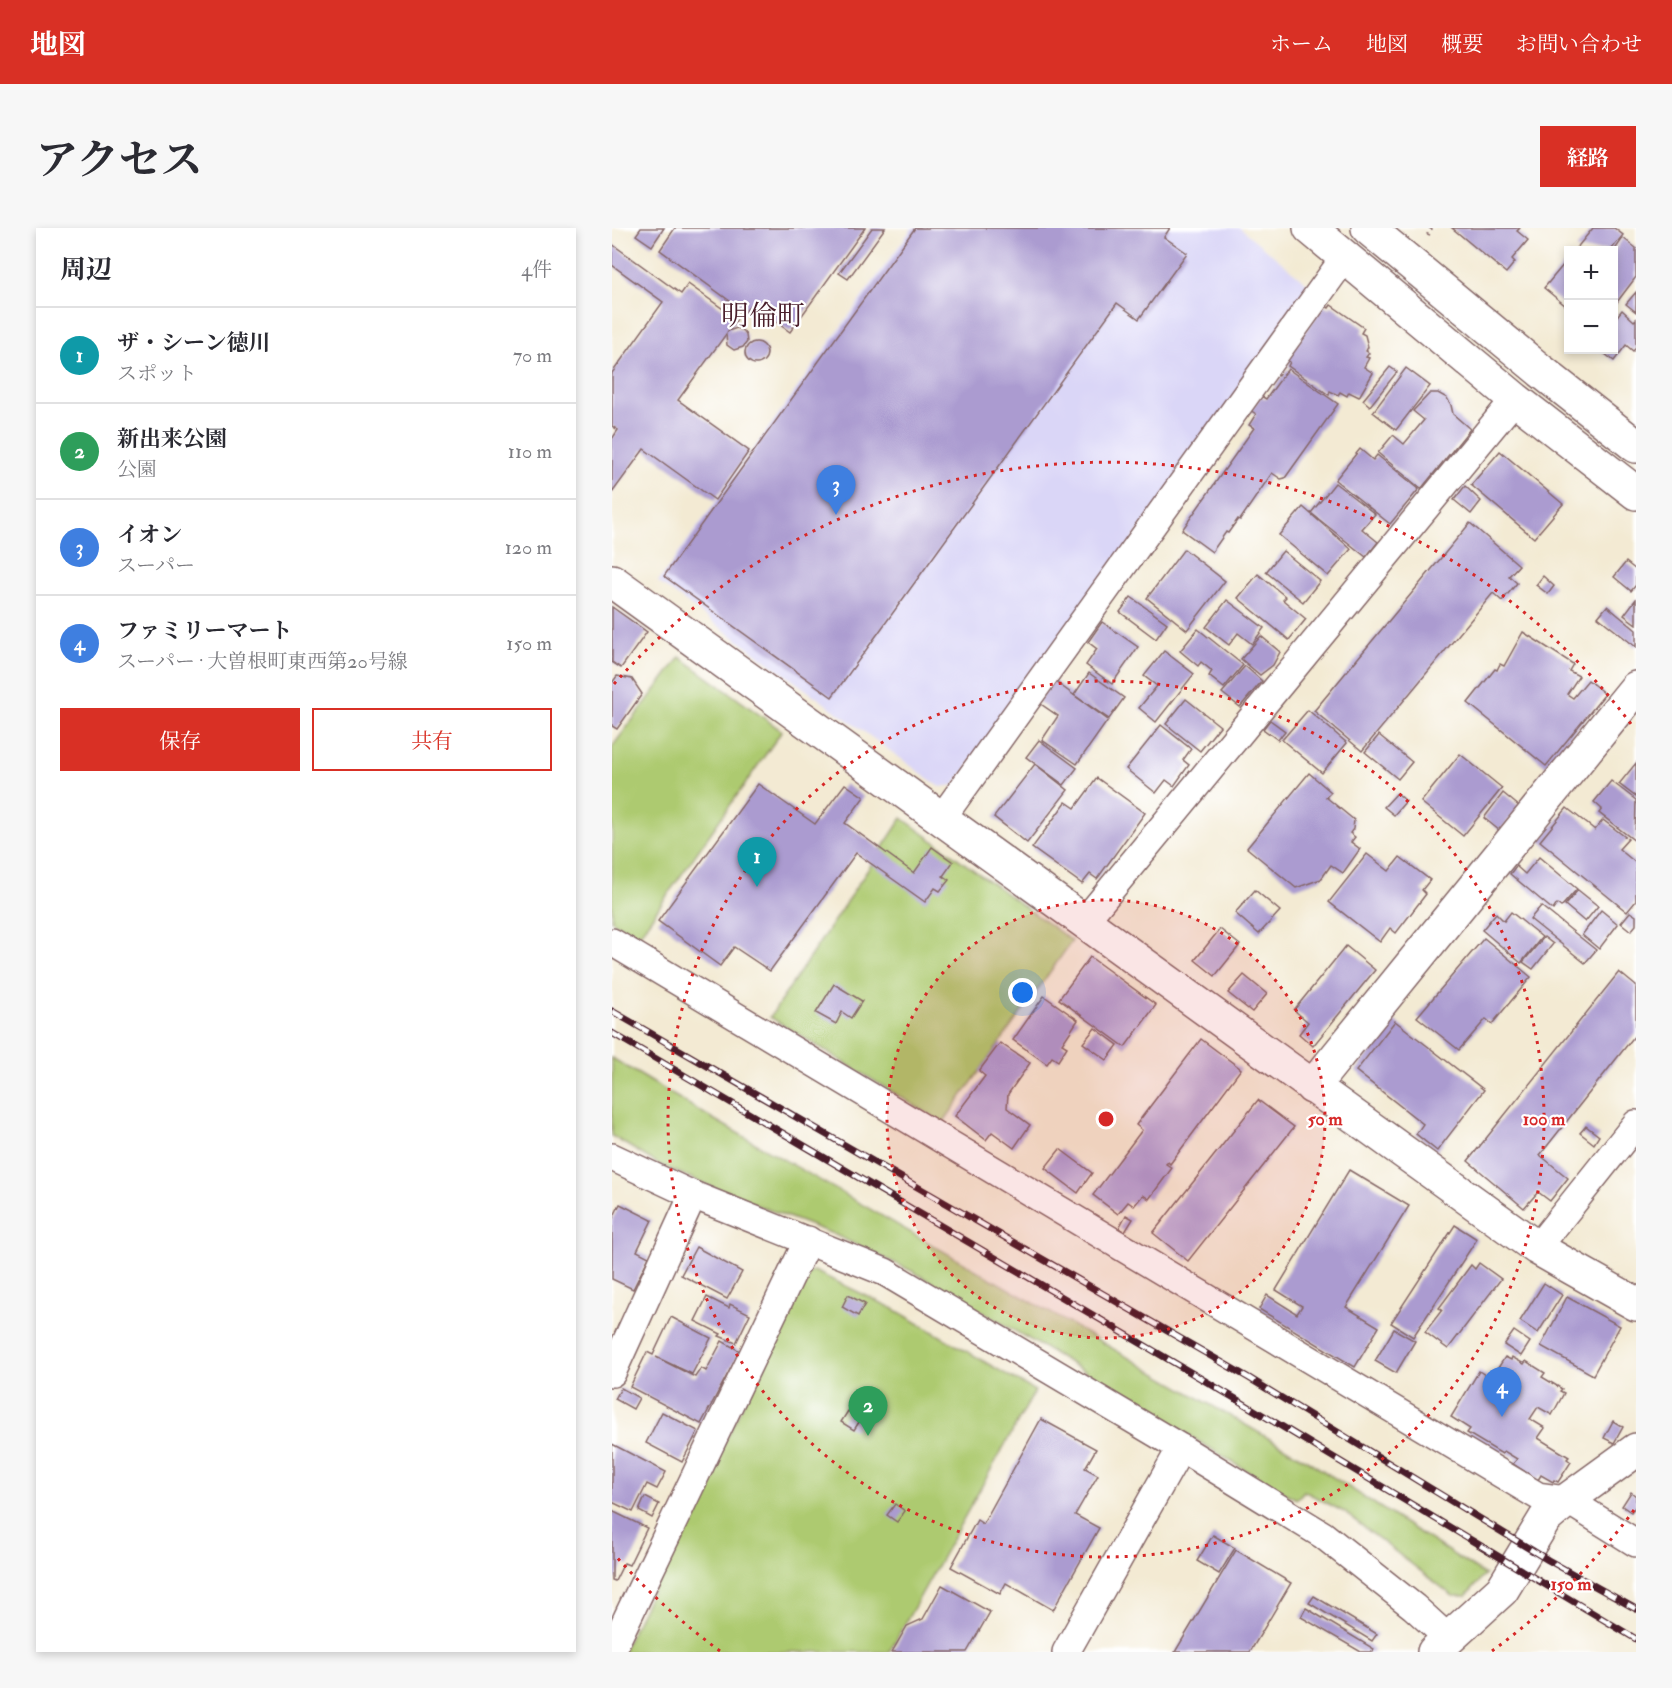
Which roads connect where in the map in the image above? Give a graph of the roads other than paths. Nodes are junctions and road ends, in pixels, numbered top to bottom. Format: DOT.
graph roads {
  1 [pos="1310,228"];
  2 [pos="1385,233"];
  3 [pos="1345,257"];
  4 [pos="1515,399"];
  5 [pos="1636,446"];
  6 [pos="1636,493"];
  7 [pos="612,581"];
  8 [pos="1636,688"];
  9 [pos="941,819"];
  10 [pos="1084,922"];
  11 [pos="612,942"];
  12 [pos="1312,1087"];
  13 [pos="1636,1124"];
  14 [pos="612,1157"];
  15 [pos="693,1195"];
  16 [pos="808,1240"];
  17 [pos="1536,1248"];
  18 [pos="1636,1304"];
  19 [pos="612,1372"];
  20 [pos="1181,1448"];
  21 [pos="1636,1450"];
  22 [pos="1567,1500"];
  23 [pos="1636,1543"];
  24 [pos="1441,1645"];
  25 [pos="612,1650"];
  26 [pos="1066,1652"];
  1 -- 3 [label="street"];
  2 -- 5 [label="street"];
  3 -- 4 [label="street"];
  3 -- 9 [label="street"];
  4 -- 6 [label="street"];
  4 -- 10 [label="street"];
  7 -- 9 [label="street"];
  8 -- 12 [label="street"];
  9 -- 10 [label="street"];
  10 -- 12 [label="street"];
  11 -- 22 [label="street"];
  12 -- 17 [label="street"];
  13 -- 17 [label="street"];
  14 -- 15 [label="street"];
  15 -- 16 [label="street"];
  15 -- 19 [label="street"];
  16 -- 20 [label="street"];
  16 -- 25 [label="street"];
  17 -- 18 [label="street"];
  20 -- 24 [label="street"];
  20 -- 26 [label="street"];
  21 -- 22 [label="street"];
  22 -- 23 [label="street"];
  22 -- 24 [label="street"];
}
